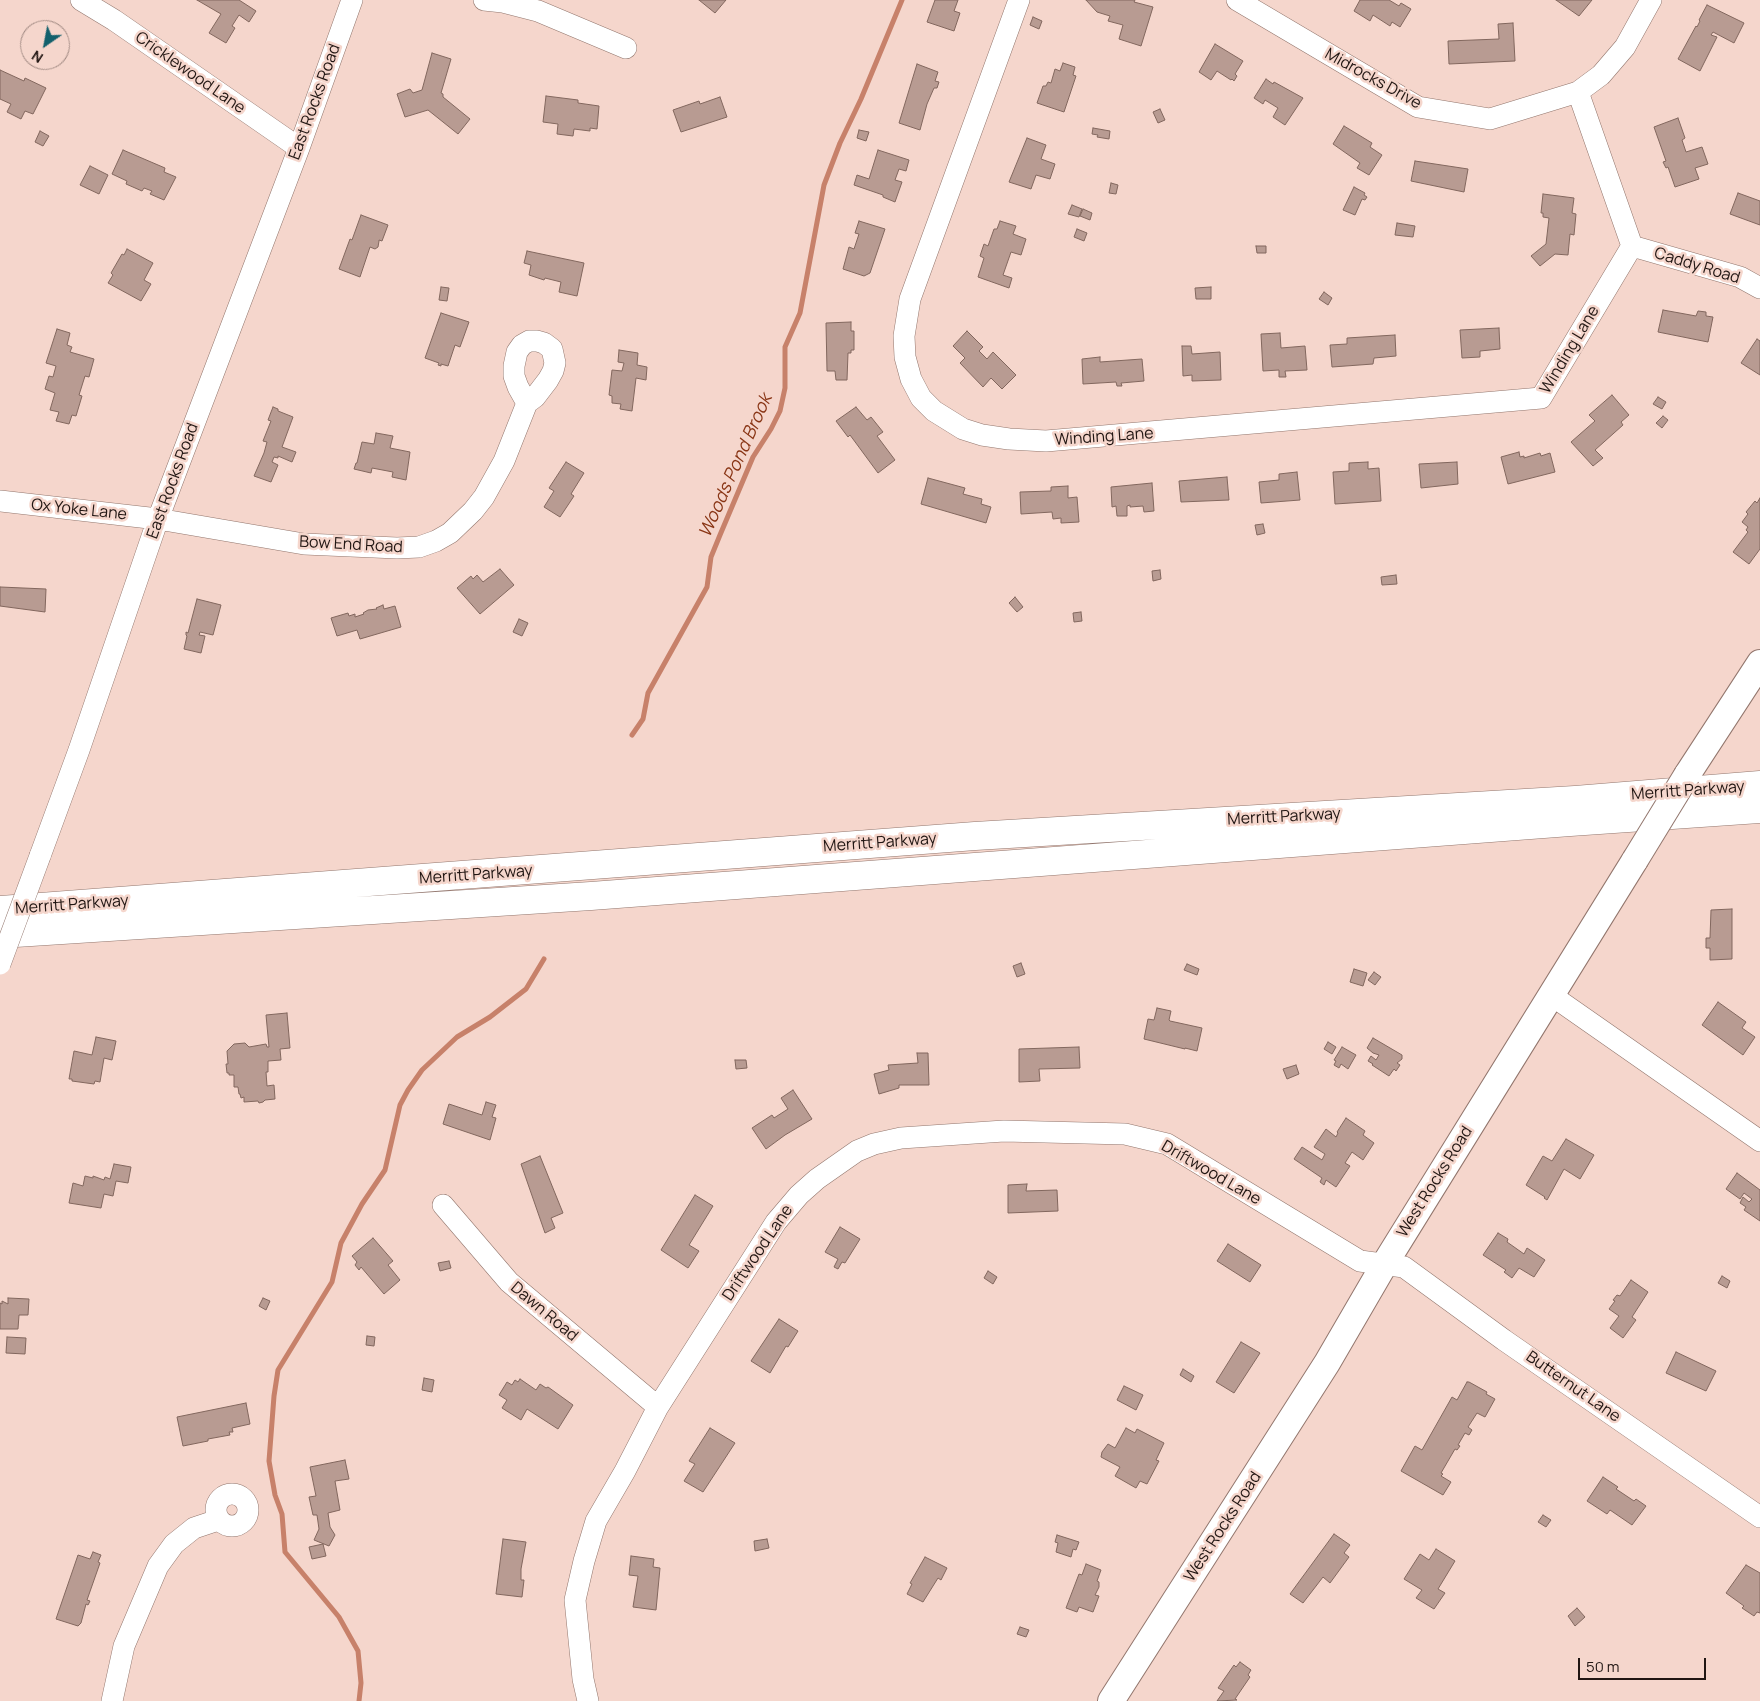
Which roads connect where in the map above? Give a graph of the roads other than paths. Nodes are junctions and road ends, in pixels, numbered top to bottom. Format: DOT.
graph roads {
  1 [pos="81,0"];
  2 [pos="352,0"];
  3 [pos="484,0"];
  4 [pos="1018,0"];
  5 [pos="1238,0"];
  6 [pos="1651,0"];
  7 [pos="626,48"];
  8 [pos="1578,92"];
  9 [pos="299,148"];
  10 [pos="1632,246"];
  11 [pos="1760,288"];
  12 [pos="526,403"];
  13 [pos="0,501"];
  14 [pos="158,519"];
  15 [pos="1760,663"];
  16 [pos="1760,785"];
  17 [pos="1760,809"];
  18 [pos="0,910"];
  19 [pos="0,934"];
  20 [pos="0,964"];
  21 [pos="1551,995"];
  22 [pos="1760,1141"];
  23 [pos="443,1204"];
  24 [pos="1384,1265"];
  25 [pos="658,1407"];
  26 [pos="1760,1517"];
  27 [pos="218,1520"];
  28 [pos="112,1701"];
  29 [pos="588,1701"];
  30 [pos="1111,1701"];
  1 -- 9 [label="street, Cricklewood Lane"];
  2 -- 9 [label="street, East Rocks Road"];
  3 -- 7 [label="street"];
  4 -- 10 [label="street, Winding Lane"];
  5 -- 8 [label="street, Midrocks Drive"];
  6 -- 8 [label="street, Midrocks Drive"];
  8 -- 10 [label="street"];
  9 -- 14 [label="street, East Rocks Road"];
  10 -- 11 [label="street, Caddy Road"];
  12 -- 14 [label="street, Bow End Road"];
  13 -- 14 [label="street, Ox Yoke Lane"];
  14 -- 20 [label="street, East Rocks Road, bridge"];
  15 -- 21 [label="main road, West Rocks Road, bridge"];
  16 -- 18 [label="highway, Merritt Parkway"];
  17 -- 19 [label="highway, Merritt Parkway"];
  21 -- 22 [label="street"];
  21 -- 24 [label="main road, West Rocks Road"];
  23 -- 25 [label="street, Dawn Road"];
  24 -- 25 [label="street, Driftwood Lane"];
  24 -- 26 [label="street, Butternut Lane"];
  24 -- 30 [label="main road, West Rocks Road"];
  25 -- 29 [label="street, Driftwood Lane"];
  27 -- 28 [label="street"];
}
